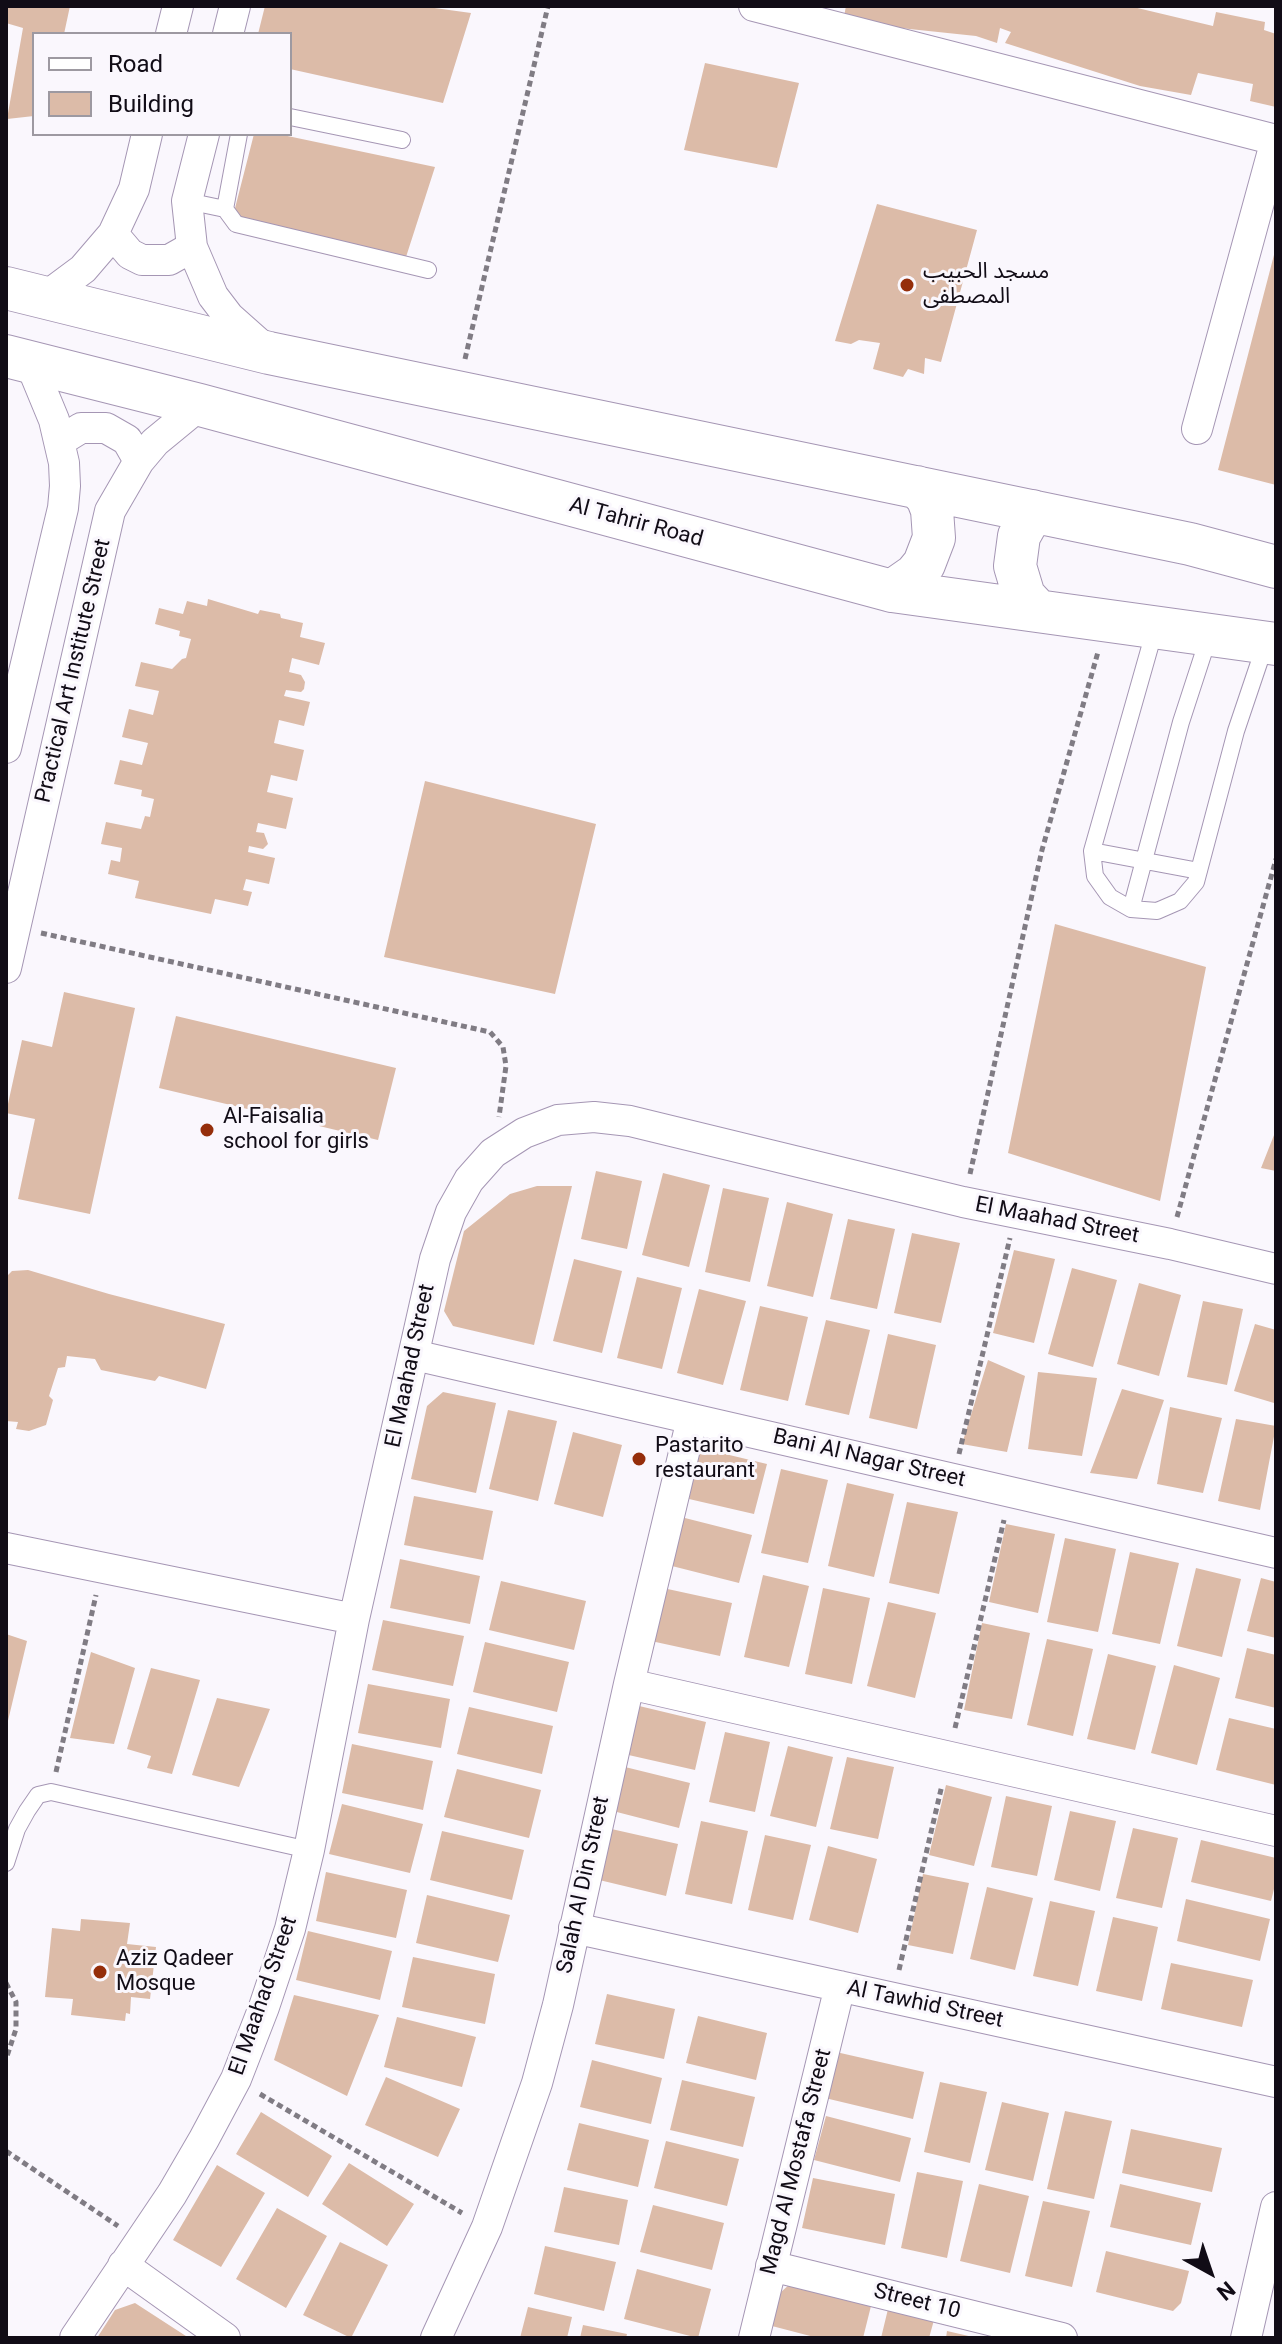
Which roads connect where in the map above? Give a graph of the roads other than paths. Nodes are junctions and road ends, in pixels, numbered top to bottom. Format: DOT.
graph roads {
  1 [pos="178,6"];
  2 [pos="235,6"];
  3 [pos="754,6"];
  4 [pos="172,32"];
  5 [pos="228,32"];
  6 [pos="292,117"];
  7 [pos="147,136"];
  8 [pos="203,136"];
  9 [pos="239,136"];
  10 [pos="402,140"];
  11 [pos="1276,140"];
  12 [pos="187,201"];
  13 [pos="225,209"];
  14 [pos="113,234"];
  15 [pos="192,247"];
  16 [pos="428,270"];
  17 [pos="25,293"];
  18 [pos="269,353"];
  19 [pos="18,359"];
  20 [pos="200,405"];
  21 [pos="1197,429"];
  22 [pos="60,441"];
  23 [pos="139,461"];
  24 [pos="917,487"];
  25 [pos="1033,511"];
  26 [pos="1276,567"];
  27 [pos="892,591"];
  28 [pos="1038,611"];
  29 [pos="1155,627"];
  30 [pos="1209,635"];
  31 [pos="1271,643"];
  32 [pos="6,748"];
  33 [pos="1092,851"];
  34 [pos="1144,860"];
  35 [pos="1199,871"];
  36 [pos="1131,909"];
  37 [pos="6,968"];
  38 [pos="1276,1269"];
  39 [pos="414,1355"];
  40 [pos="692,1419"];
  41 [pos="6,1548"];
  42 [pos="1276,1553"];
  43 [pos="354,1619"];
  44 [pos="629,1684"];
  45 [pos="1276,1831"];
  46 [pos="309,1850"];
  47 [pos="6,1863"];
  48 [pos="574,1928"];
  49 [pos="840,1986"];
  50 [pos="1276,2082"];
  51 [pos="1276,2207"];
  52 [pos="132,2253"];
  53 [pos="771,2266"];
  54 [pos="75,2338"];
  55 [pos="225,2338"];
  56 [pos="436,2338"];
  57 [pos="754,2338"];
  58 [pos="1062,2338"];
  59 [pos="1246,2338"];
  1 -- 4 [label="street"];
  2 -- 5 [label="street"];
  3 -- 11 [label="street"];
  6 -- 10 [label="lane"];
  7 -- 14 [label="street"];
  8 -- 12 [label="street"];
  9 -- 13 [label="lane"];
  11 -- 21 [label="street"];
  12 -- 13 [label="lane"];
  12 -- 15 [label="street"];
  13 -- 16 [label="lane"];
  14 -- 15 [label="street"];
  14 -- 17 [label="street"];
  15 -- 18 [label="street"];
  17 -- 18 [label="street"];
  18 -- 24 [label="street"];
  19 -- 20 [label="street, Al Tahrir Road"];
  19 -- 22 [label="street"];
  20 -- 23 [label="street, Practical Art Institute Street"];
  20 -- 27 [label="street, Al Tahrir Road"];
  22 -- 23 [label="street"];
  22 -- 32 [label="street"];
  23 -- 37 [label="street, Practical Art Institute Street"];
  24 -- 25 [label="street"];
  24 -- 27 [label="street"];
  25 -- 26 [label="street"];
  25 -- 28 [label="street"];
  27 -- 28 [label="street, Al Tahrir Road"];
  28 -- 29 [label="street, Al Tahrir Road"];
  29 -- 30 [label="street, Al Tahrir Road"];
  29 -- 33 [label="lane"];
  30 -- 31 [label="street, Al Tahrir Road"];
  30 -- 34 [label="lane"];
  31 -- 35 [label="lane"];
  33 -- 34 [label="lane"];
  33 -- 36 [label="lane"];
  34 -- 35 [label="lane"];
  34 -- 36 [label="lane"];
  35 -- 36 [label="lane"];
  38 -- 39 [label="street, El Maahad Street"];
  39 -- 40 [label="street, Bani Al Nagar Street"];
  39 -- 43 [label="street, El Maahad Street"];
  40 -- 42 [label="street, Bani Al Nagar Street"];
  40 -- 44 [label="street, Salah Al Din Street"];
  41 -- 43 [label="street"];
  43 -- 46 [label="street, El Maahad Street"];
  44 -- 45 [label="street"];
  44 -- 48 [label="street, Salah Al Din Street"];
  46 -- 47 [label="lane"];
  46 -- 52 [label="street, El Maahad Street"];
  48 -- 49 [label="street, Al Tawhid Street"];
  48 -- 56 [label="street, Salah Al Din Street"];
  49 -- 50 [label="street, Al Tawhid Street"];
  49 -- 53 [label="street, Magd Al Mostafa Street"];
  51 -- 59 [label="street"];
  52 -- 54 [label="street, El Maahad Street"];
  52 -- 55 [label="street"];
  53 -- 57 [label="street, Magd Al Mostafa Street"];
  53 -- 58 [label="street, Street 10"];
}
